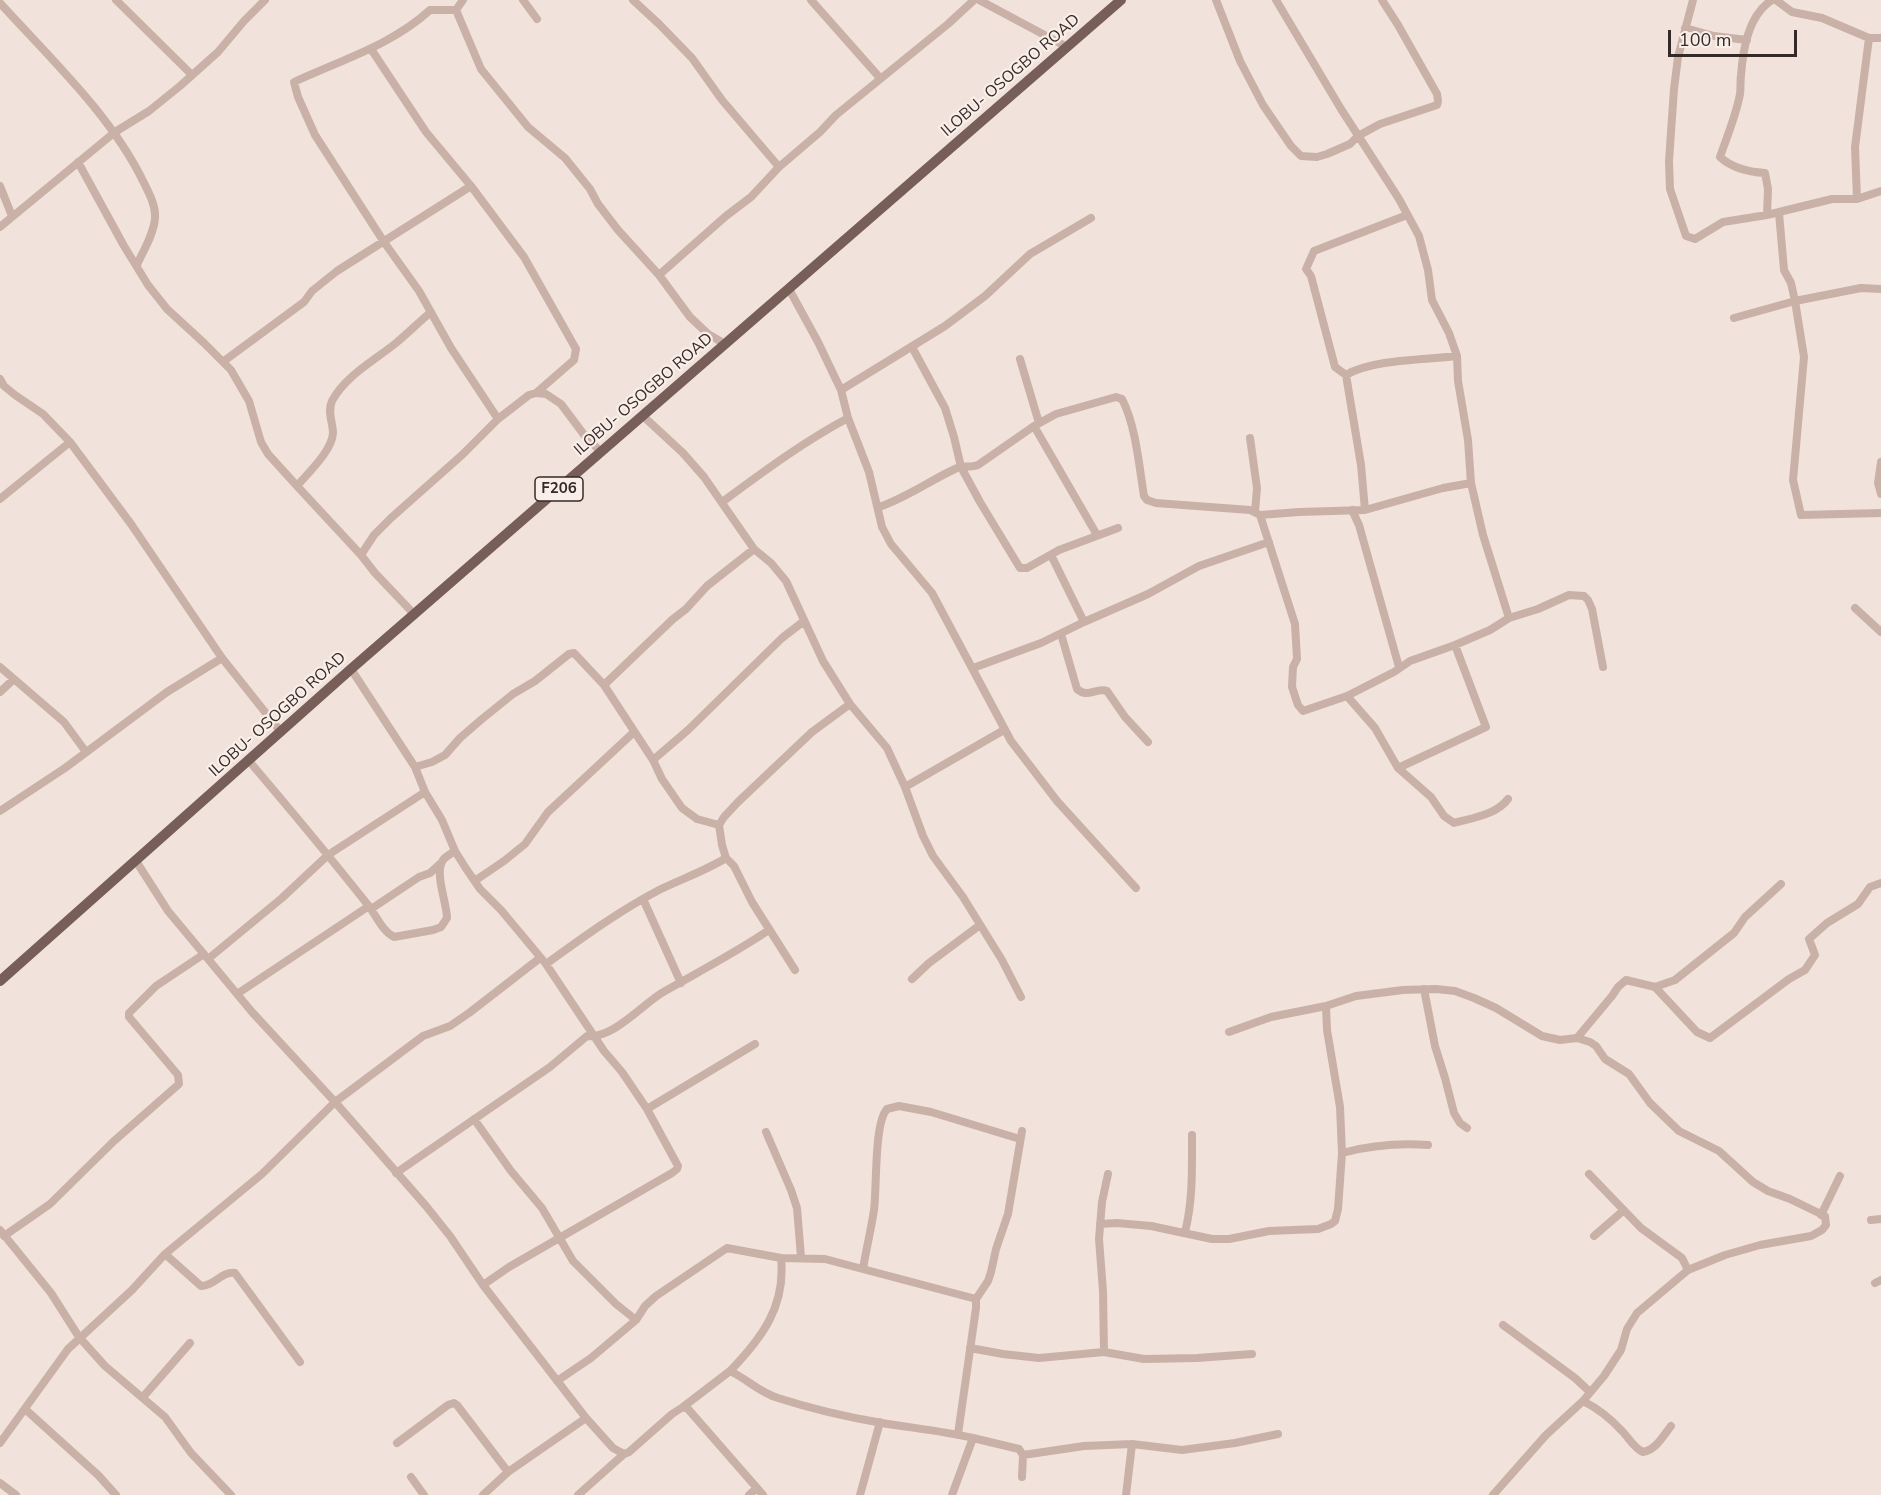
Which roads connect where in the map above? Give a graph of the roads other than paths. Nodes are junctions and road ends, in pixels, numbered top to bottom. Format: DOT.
graph roads {
  1 [pos="265,0"];
  2 [pos="463,0"];
  3 [pos="523,0"];
  4 [pos="633,0"];
  5 [pos="811,0"];
  6 [pos="974,0"];
  7 [pos="979,0"];
  8 [pos="1121,0"];
  9 [pos="1216,0"];
  10 [pos="1276,0"];
  11 [pos="1382,0"];
  12 [pos="1693,0"];
  13 [pos="1774,0"];
  14 [pos="122,2"];
  15 [pos="0,3"];
  16 [pos="456,10"];
  17 [pos="537,19"];
  18 [pos="1685,28"];
  19 [pos="1869,38"];
  20 [pos="1881,38"];
  21 [pos="1747,40"];
  22 [pos="1066,47"];
  23 [pos="371,49"];
  24 [pos="192,75"];
  25 [pos="880,78"];
  26 [pos="115,132"];
  27 [pos="1358,136"];
  28 [pos="1350,144"];
  29 [pos="1364,146"];
  30 [pos="78,162"];
  31 [pos="779,167"];
  32 [pos="0,186"];
  33 [pos="471,186"];
  34 [pos="1881,191"];
  35 [pos="1857,199"];
  36 [pos="1779,213"];
  37 [pos="1407,215"];
  38 [pos="1767,215"];
  39 [pos="12,216"];
  40 [pos="1091,218"];
  41 [pos="0,227"];
  42 [pos="384,242"];
  43 [pos="137,265"];
  44 [pos="659,275"];
  45 [pos="789,289"];
  46 [pos="1881,289"];
  47 [pos="1795,301"];
  48 [pos="431,312"];
  49 [pos="1734,318"];
  50 [pos="725,344"];
  51 [pos="912,346"];
  52 [pos="1457,356"];
  53 [pos="1020,359"];
  54 [pos="224,361"];
  55 [pos="1346,375"];
  56 [pos="0,379"];
  57 [pos="841,390"];
  58 [pos="536,393"];
  59 [pos="643,416"];
  60 [pos="848,418"];
  61 [pos="498,419"];
  62 [pos="1037,424"];
  63 [pos="1250,438"];
  64 [pos="70,442"];
  65 [pos="602,452"];
  66 [pos="1881,462"];
  67 [pos="961,467"];
  68 [pos="1471,483"];
  69 [pos="297,486"];
  70 [pos="1881,494"];
  71 [pos="0,499"];
  72 [pos="722,502"];
  73 [pos="879,507"];
  74 [pos="1352,510"];
  75 [pos="1365,510"];
  76 [pos="1881,513"];
  77 [pos="1258,514"];
  78 [pos="1119,528"];
  79 [pos="1097,535"];
  80 [pos="1269,542"];
  81 [pos="753,549"];
  82 [pos="361,555"];
  83 [pos="1051,555"];
  84 [pos="1855,608"];
  85 [pos="414,614"];
  86 [pos="1509,618"];
  87 [pos="804,621"];
  88 [pos="1084,622"];
  89 [pos="1881,632"];
  90 [pos="1061,634"];
  91 [pos="1455,645"];
  92 [pos="222,658"];
  93 [pos="0,667"];
  94 [pos="1603,667"];
  95 [pos="973,668"];
  96 [pos="1399,668"];
  97 [pos="351,669"];
  98 [pos="14,679"];
  99 [pos="604,685"];
  100 [pos="0,692"];
  101 [pos="1347,696"];
  102 [pos="850,704"];
  103 [pos="1004,730"];
  104 [pos="281,732"];
  105 [pos="634,732"];
  106 [pos="1148,742"];
  107 [pos="86,752"];
  108 [pos="652,760"];
  109 [pos="249,761"];
  110 [pos="415,767"];
  111 [pos="1398,768"];
  112 [pos="905,787"];
  113 [pos="425,792"];
  114 [pos="1508,799"];
  115 [pos="0,811"];
  116 [pos="719,825"];
  117 [pos="455,851"];
  118 [pos="328,855"];
  119 [pos="726,858"];
  120 [pos="136,861"];
  121 [pos="441,863"];
  122 [pos="476,880"];
  123 [pos="1881,883"];
  124 [pos="1781,884"];
  125 [pos="1137,888"];
  126 [pos="643,900"];
  127 [pos="370,907"];
  128 [pos="980,925"];
  129 [pos="769,930"];
  130 [pos="206,957"];
  131 [pos="543,961"];
  132 [pos="795,970"];
  133 [pos="912,979"];
  134 [pos="0,981"];
  135 [pos="681,982"];
  136 [pos="1655,987"];
  137 [pos="1424,989"];
  138 [pos="237,994"];
  139 [pos="1021,997"];
  140 [pos="1326,1006"];
  141 [pos="1229,1032"];
  142 [pos="596,1037"];
  143 [pos="1577,1038"];
  144 [pos="754,1044"];
  145 [pos="335,1102"];
  146 [pos="647,1109"];
  147 [pos="474,1119"];
  148 [pos="1467,1128"];
  149 [pos="766,1132"];
  150 [pos="1192,1135"];
  151 [pos="1428,1145"];
  152 [pos="1342,1153"];
  153 [pos="396,1173"];
  154 [pos="1108,1174"];
  155 [pos="1588,1174"];
  156 [pos="1840,1176"];
  157 [pos="1624,1210"];
  158 [pos="1821,1215"];
  159 [pos="1881,1219"];
  160 [pos="1871,1220"];
  161 [pos="1100,1224"];
  162 [pos="1185,1232"];
  163 [pos="2,1233"];
  164 [pos="1594,1236"];
  165 [pos="559,1239"];
  166 [pos="165,1254"];
  167 [pos="801,1257"];
  168 [pos="781,1258"];
  169 [pos="863,1269"];
  170 [pos="1688,1270"];
  171 [pos="483,1286"];
  172 [pos="976,1299"];
  173 [pos="636,1320"];
  174 [pos="1503,1326"];
  175 [pos="80,1337"];
  176 [pos="190,1342"];
  177 [pos="970,1348"];
  178 [pos="1104,1352"];
  179 [pos="1252,1354"];
  180 [pos="300,1362"];
  181 [pos="730,1371"];
  182 [pos="557,1381"];
  183 [pos="1590,1392"];
  184 [pos="143,1397"];
  185 [pos="1582,1401"];
  186 [pos="683,1407"];
  187 [pos="25,1409"];
  188 [pos="586,1418"];
  189 [pos="880,1422"];
  190 [pos="1671,1426"];
  191 [pos="958,1434"];
  192 [pos="1278,1434"];
  193 [pos="973,1438"];
  194 [pos="0,1443"];
  195 [pos="397,1443"];
  196 [pos="1132,1444"];
  197 [pos="624,1454"];
  198 [pos="1023,1455"];
  199 [pos="508,1472"];
  200 [pos="411,1477"];
  201 [pos="1022,1477"];
  202 [pos="0,1482"];
  203 [pos="760,1492"];
  204 [pos="16,1495"];
  205 [pos="116,1495"];
  206 [pos="231,1495"];
  207 [pos="424,1495"];
  208 [pos="483,1495"];
  209 [pos="578,1495"];
  210 [pos="749,1495"];
  211 [pos="860,1495"];
  212 [pos="952,1495"];
  213 [pos="1126,1495"];
  214 [pos="1493,1495"];
  1 -- 24 [label="street"];
  2 -- 16 [label="street"];
  3 -- 17 [label="street"];
  4 -- 31 [label="street"];
  5 -- 25 [label="street"];
  6 -- 25 [label="street"];
  7 -- 22 [label="street"];
  8 -- 22 [label="main road, ILOBU- OSOGBO ROAD / F206"];
  9 -- 28 [label="street"];
  10 -- 27 [label="street"];
  11 -- 27 [label="street"];
  12 -- 18 [label="street"];
  13 -- 19 [label="street"];
  13 -- 21 [label="street"];
  14 -- 24 [label="street"];
  15 -- 26 [label="street"];
  16 -- 23 [label="street"];
  16 -- 44 [label="street"];
  18 -- 21 [label="street"];
  18 -- 38 [label="street"];
  19 -- 20 [label="street"];
  19 -- 35 [label="street"];
  21 -- 38 [label="street"];
  22 -- 45 [label="main road, ILOBU- OSOGBO ROAD / F206"];
  23 -- 33 [label="street"];
  23 -- 42 [label="street"];
  24 -- 26 [label="street"];
  25 -- 31 [label="street"];
  26 -- 30 [label="street"];
  26 -- 43 [label="street"];
  27 -- 28 [label="street"];
  27 -- 29 [label="street"];
  28 -- 29 [label="street"];
  29 -- 37 [label="street"];
  30 -- 39 [label="street"];
  30 -- 43 [label="street"];
  31 -- 44 [label="street"];
  32 -- 39 [label="street"];
  33 -- 42 [label="street"];
  33 -- 58 [label="street"];
  34 -- 35 [label="street"];
  35 -- 36 [label="street"];
  36 -- 38 [label="street"];
  36 -- 47 [label="street"];
  37 -- 52 [label="street"];
  37 -- 55 [label="street"];
  39 -- 41 [label="street"];
  40 -- 51 [label="street"];
  42 -- 48 [label="street"];
  42 -- 54 [label="street"];
  43 -- 54 [label="street"];
  44 -- 50 [label="street"];
  45 -- 50 [label="main road, ILOBU- OSOGBO ROAD / F206"];
  45 -- 57 [label="street"];
  46 -- 47 [label="street"];
  47 -- 49 [label="street"];
  47 -- 76 [label="street"];
  48 -- 61 [label="street"];
  48 -- 69 [label="street"];
  50 -- 59 [label="main road, ILOBU- OSOGBO ROAD / F206"];
  51 -- 57 [label="street"];
  51 -- 67 [label="street"];
  52 -- 55 [label="street"];
  52 -- 68 [label="street"];
  53 -- 62 [label="street"];
  54 -- 69 [label="street"];
  55 -- 75 [label="street"];
  56 -- 64 [label="street"];
  57 -- 60 [label="street"];
  58 -- 61 [label="street"];
  58 -- 65 [label="street"];
  59 -- 65 [label="main road, ILOBU- OSOGBO ROAD / F206"];
  59 -- 72 [label="street"];
  60 -- 72 [label="street"];
  60 -- 73 [label="street"];
  61 -- 82 [label="street"];
  62 -- 67 [label="street"];
  62 -- 77 [label="street"];
  62 -- 79 [label="street"];
  63 -- 77 [label="street"];
  64 -- 71 [label="street"];
  64 -- 92 [label="street"];
  65 -- 85 [label="main road, ILOBU- OSOGBO ROAD / F206"];
  66 -- 70 [label="street"];
  67 -- 73 [label="street"];
  67 -- 83 [label="street"];
  68 -- 75 [label="street"];
  68 -- 86 [label="street"];
  69 -- 82 [label="street"];
  72 -- 81 [label="street"];
  73 -- 95 [label="street"];
  74 -- 75 [label="street"];
  74 -- 77 [label="street"];
  74 -- 96 [label="street"];
  77 -- 80 [label="street"];
  78 -- 79 [label="street"];
  79 -- 83 [label="street"];
  80 -- 88 [label="street"];
  80 -- 101 [label="street"];
  81 -- 87 [label="street"];
  81 -- 99 [label="street"];
  82 -- 85 [label="street"];
  83 -- 88 [label="street"];
  84 -- 89 [label="street"];
  85 -- 97 [label="main road, ILOBU- OSOGBO ROAD / F206"];
  86 -- 91 [label="street"];
  86 -- 94 [label="street"];
  87 -- 102 [label="street"];
  87 -- 108 [label="street"];
  88 -- 90 [label="street"];
  90 -- 95 [label="street"];
  90 -- 106 [label="street"];
  91 -- 96 [label="street"];
  91 -- 111 [label="street"];
  92 -- 104 [label="street"];
  92 -- 107 [label="street"];
  93 -- 98 [label="street"];
  95 -- 103 [label="street"];
  96 -- 101 [label="street"];
  97 -- 104 [label="main road, ILOBU- OSOGBO ROAD / F206"];
  97 -- 110 [label="street"];
  98 -- 100 [label="street"];
  98 -- 107 [label="street"];
  99 -- 105 [label="street"];
  99 -- 110 [label="street"];
  101 -- 111 [label="street"];
  102 -- 112 [label="street"];
  102 -- 116 [label="street"];
  103 -- 112 [label="street"];
  103 -- 125 [label="street"];
  104 -- 109 [label="main road, ILOBU- OSOGBO ROAD / F206"];
  105 -- 108 [label="street"];
  105 -- 122 [label="street"];
  107 -- 115 [label="street"];
  108 -- 116 [label="street"];
  109 -- 118 [label="street"];
  109 -- 120 [label="main road, ILOBU- OSOGBO ROAD / F206"];
  110 -- 113 [label="street"];
  111 -- 114 [label="street"];
  112 -- 128 [label="street"];
  113 -- 117 [label="street"];
  113 -- 118 [label="street"];
  116 -- 119 [label="street"];
  117 -- 121 [label="street"];
  117 -- 122 [label="street"];
  118 -- 127 [label="street"];
  118 -- 130 [label="street"];
  119 -- 126 [label="street"];
  119 -- 129 [label="street"];
  120 -- 130 [label="street"];
  120 -- 134 [label="main road, ILOBU- OSOGBO ROAD / F206"];
  121 -- 127 [label="street"];
  121 -- 127 [label="street"];
  122 -- 131 [label="street"];
  123 -- 136 [label="street"];
  124 -- 136 [label="street"];
  126 -- 131 [label="street"];
  126 -- 135 [label="street"];
  127 -- 138 [label="street"];
  128 -- 133 [label="street"];
  128 -- 139 [label="street"];
  129 -- 132 [label="street"];
  129 -- 135 [label="street"];
  130 -- 138 [label="street"];
  130 -- 163 [label="street"];
  131 -- 142 [label="street"];
  131 -- 145 [label="street"];
  135 -- 142 [label="street"];
  136 -- 143 [label="street"];
  137 -- 140 [label="street"];
  137 -- 143 [label="street"];
  137 -- 148 [label="street"];
  138 -- 145 [label="street"];
  140 -- 141 [label="street"];
  140 -- 152 [label="street"];
  142 -- 146 [label="street"];
  142 -- 147 [label="street"];
  143 -- 158 [label="street"];
  144 -- 146 [label="street"];
  145 -- 153 [label="street"];
  145 -- 166 [label="street"];
  146 -- 165 [label="street"];
  147 -- 153 [label="street"];
  147 -- 165 [label="street"];
  149 -- 167 [label="street"];
  150 -- 162 [label="street"];
  151 -- 152 [label="street"];
  152 -- 162 [label="street"];
  153 -- 171 [label="street"];
  154 -- 161 [label="street"];
  155 -- 157 [label="street"];
  156 -- 158 [label="street"];
  157 -- 164 [label="street"];
  157 -- 170 [label="street"];
  158 -- 170 [label="street"];
  159 -- 160 [label="street"];
  161 -- 162 [label="street"];
  161 -- 178 [label="street"];
  163 -- 175 [label="street"];
  165 -- 171 [label="street"];
  165 -- 173 [label="street"];
  166 -- 175 [label="street"];
  166 -- 180 [label="street"];
  167 -- 168 [label="street"];
  167 -- 169 [label="street"];
  168 -- 173 [label="street"];
  168 -- 181 [label="street"];
  169 -- 172 [label="street"];
  169 -- 172 [label="street"];
  170 -- 183 [label="street"];
  171 -- 182 [label="street"];
  172 -- 177 [label="street"];
  173 -- 182 [label="street"];
  174 -- 183 [label="street"];
  175 -- 184 [label="street"];
  175 -- 187 [label="street"];
  176 -- 184 [label="street"];
  177 -- 178 [label="street"];
  177 -- 191 [label="street"];
  178 -- 179 [label="street"];
  181 -- 186 [label="street"];
  181 -- 189 [label="street"];
  182 -- 188 [label="street"];
  183 -- 185 [label="street"];
  184 -- 206 [label="street"];
  185 -- 190 [label="street"];
  185 -- 214 [label="street"];
  186 -- 197 [label="street"];
  186 -- 203 [label="street"];
  187 -- 194 [label="street"];
  187 -- 205 [label="street"];
  188 -- 197 [label="street"];
  188 -- 199 [label="street"];
  189 -- 191 [label="street"];
  189 -- 211 [label="street"];
  191 -- 193 [label="street"];
  192 -- 196 [label="street"];
  193 -- 198 [label="street"];
  193 -- 212 [label="street"];
  195 -- 199 [label="street"];
  196 -- 198 [label="street"];
  196 -- 213 [label="street"];
  197 -- 209 [label="street"];
  198 -- 201 [label="street"];
  199 -- 208 [label="street"];
  200 -- 207 [label="street"];
  202 -- 204 [label="street"];
  203 -- 210 [label="street"];
}
